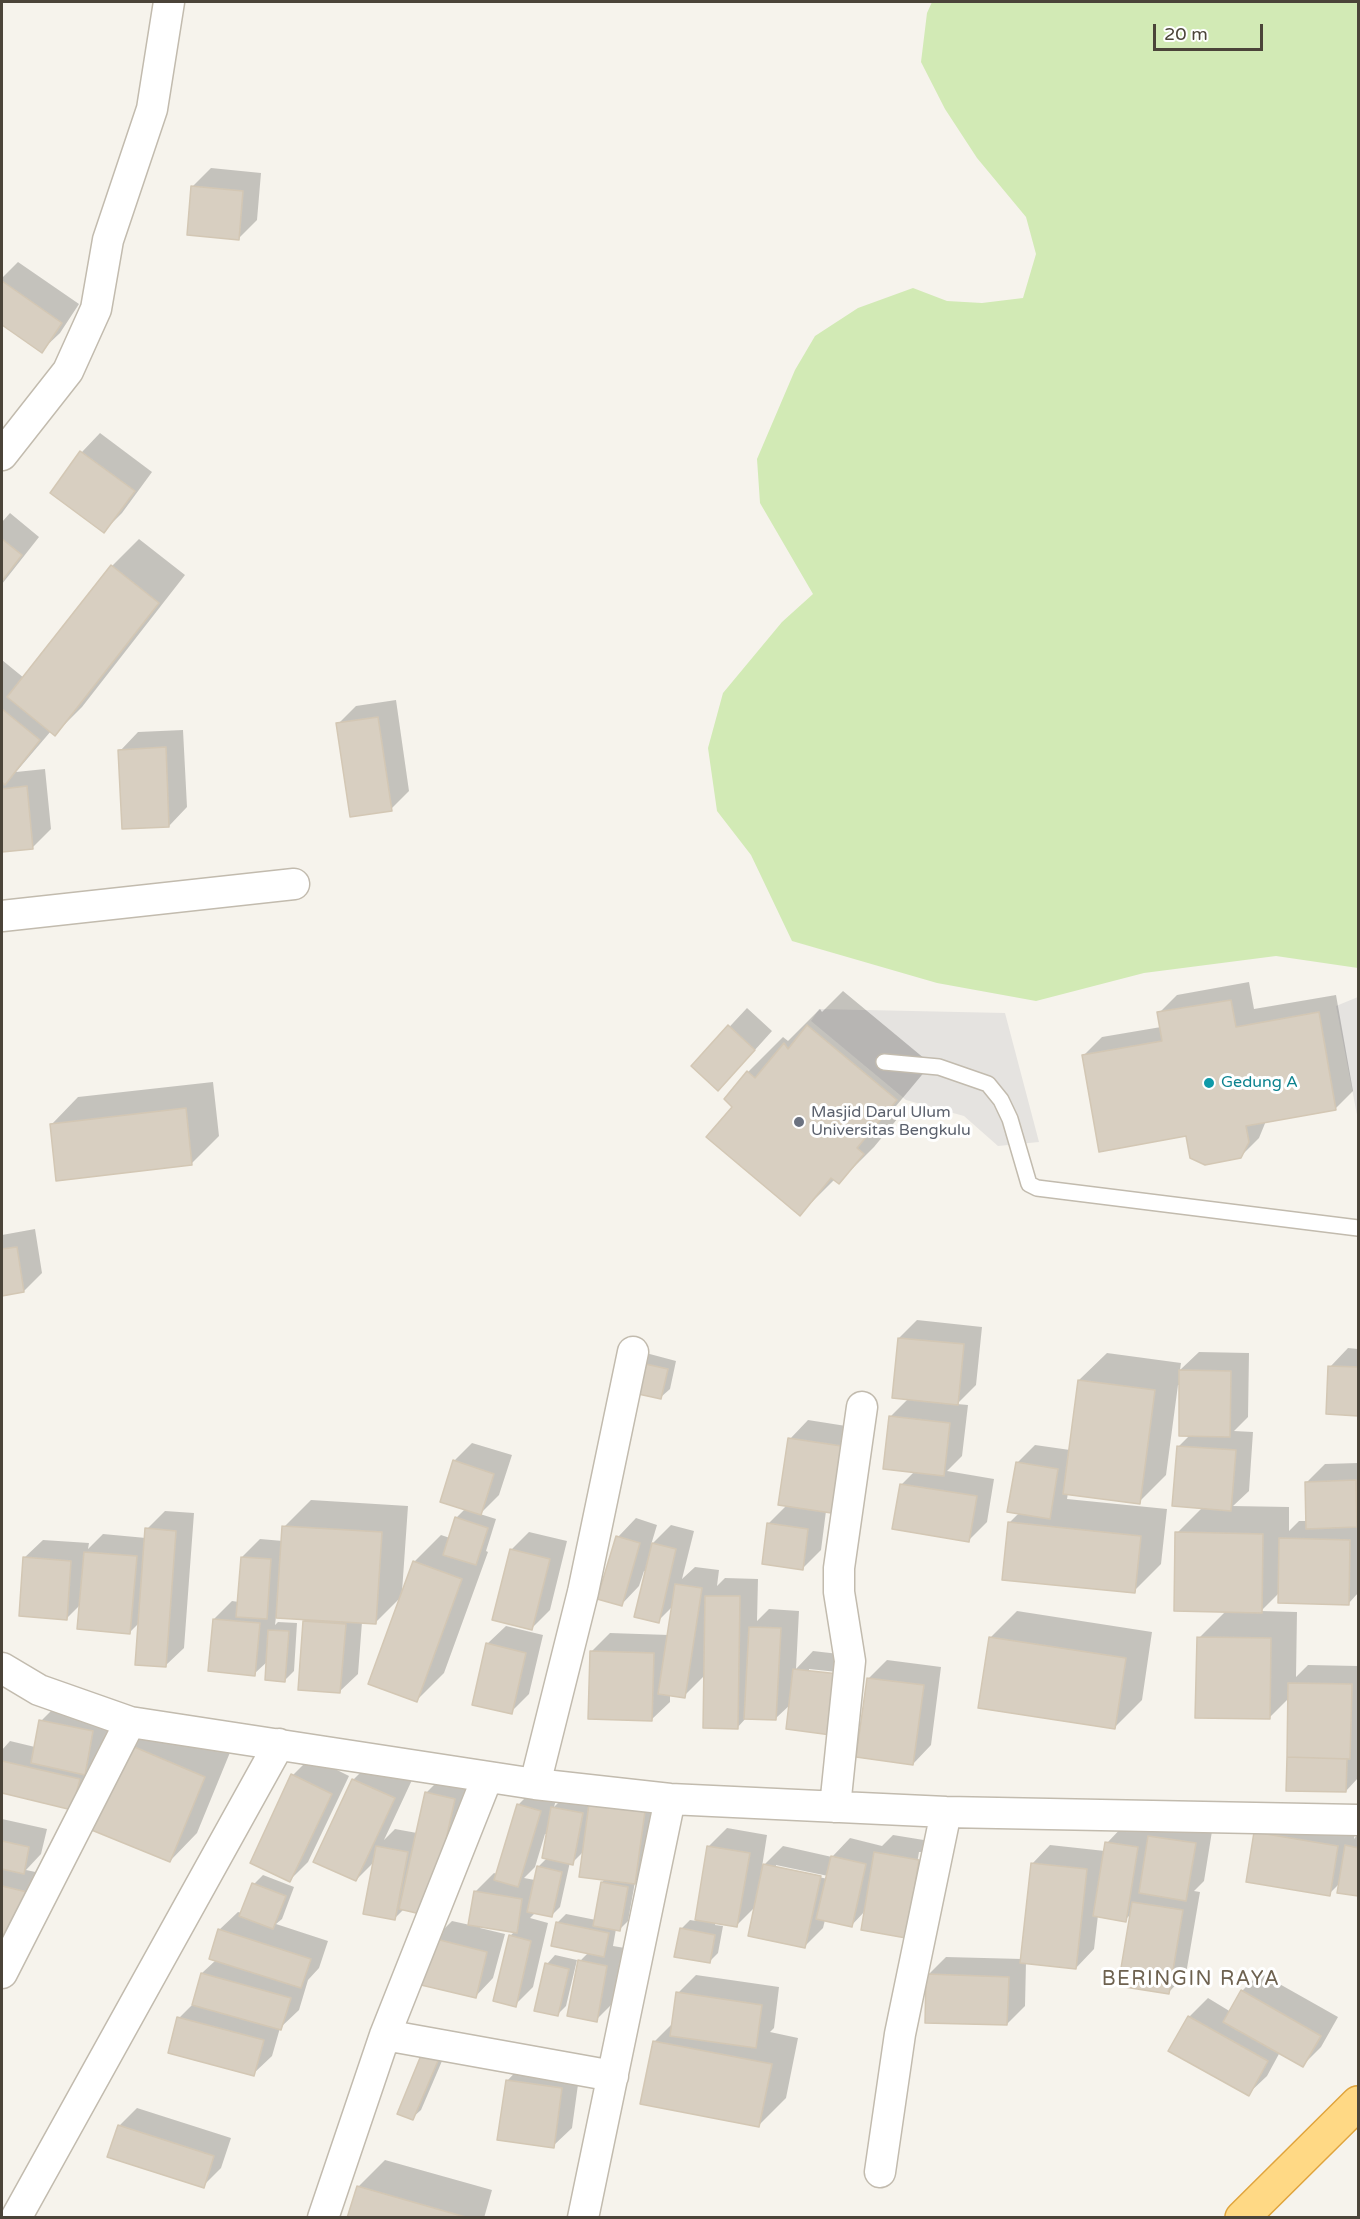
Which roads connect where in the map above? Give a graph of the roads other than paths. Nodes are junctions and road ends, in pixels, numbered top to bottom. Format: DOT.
graph roads {
  1 [pos="170,2"];
  2 [pos="2,455"];
  3 [pos="294,884"];
  4 [pos="2,916"];
  5 [pos="884,1062"];
  6 [pos="1359,1228"];
  7 [pos="633,1352"];
  8 [pos="862,1407"];
  9 [pos="2,1668"];
  10 [pos="130,1722"];
  11 [pos="279,1744"];
  12 [pos="487,1778"];
  13 [pos="535,1784"];
  14 [pos="670,1799"];
  15 [pos="836,1807"];
  16 [pos="946,1812"];
  17 [pos="1359,1820"];
  18 [pos="2,1973"];
  19 [pos="385,2035"];
  20 [pos="613,2076"];
  21 [pos="1359,2103"];
  22 [pos="880,2172"];
  23 [pos="16,2217"];
  24 [pos="323,2217"];
  25 [pos="583,2217"];
  26 [pos="1242,2217"];
  1 -- 2 [label="street"];
  3 -- 4 [label="street"];
  5 -- 6 [label="lane"];
  7 -- 13 [label="street"];
  8 -- 15 [label="street"];
  9 -- 10 [label="street"];
  10 -- 11 [label="street"];
  10 -- 18 [label="street"];
  11 -- 12 [label="street"];
  11 -- 23 [label="street"];
  12 -- 13 [label="street"];
  12 -- 19 [label="street"];
  13 -- 14 [label="street"];
  14 -- 15 [label="street"];
  14 -- 20 [label="street"];
  15 -- 16 [label="street"];
  16 -- 17 [label="street"];
  16 -- 22 [label="street"];
  19 -- 20 [label="street"];
  19 -- 24 [label="street"];
  20 -- 25 [label="street"];
  21 -- 26 [label="highway"];
}
